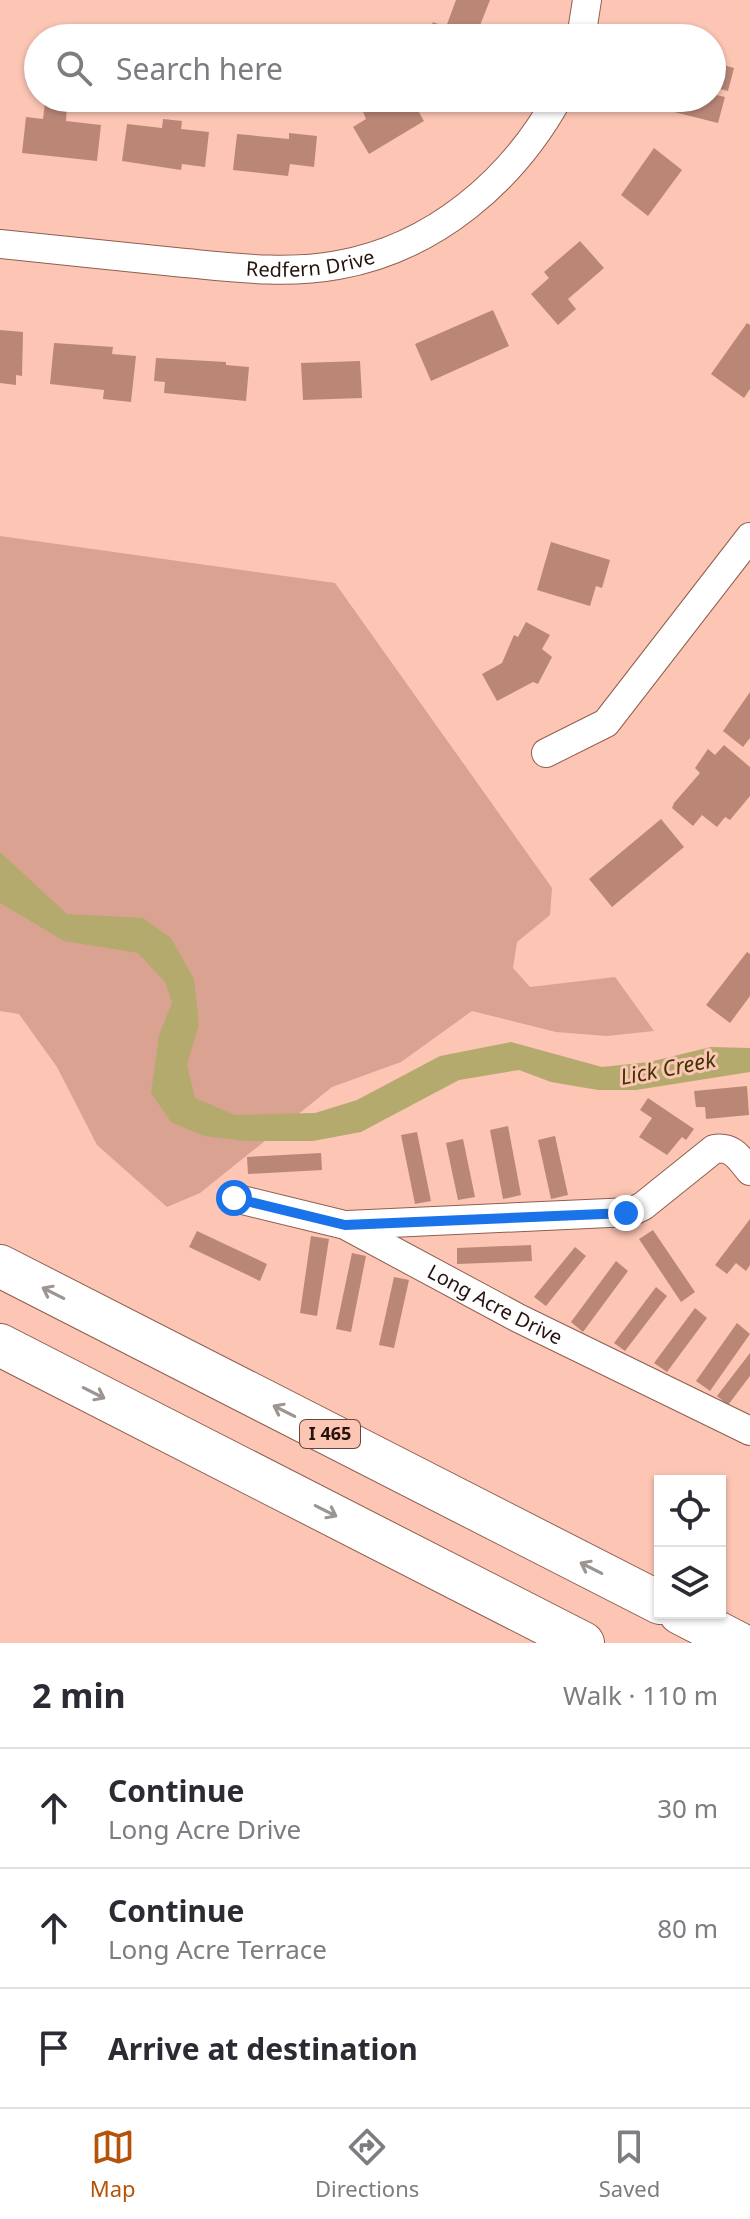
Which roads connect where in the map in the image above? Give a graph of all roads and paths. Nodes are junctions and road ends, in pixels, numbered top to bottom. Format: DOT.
graph roads {
  1 [pos="587,0"];
  2 [pos="583,24"];
  3 [pos="550,112"];
  4 [pos="0,244"];
  5 [pos="750,537"];
  6 [pos="546,753"];
  7 [pos="750,1171"];
  8 [pos="234,1198"];
  9 [pos="345,1225"];
  10 [pos="0,1266"];
  11 [pos="0,1345"];
  12 [pos="750,1431"];
  13 [pos="654,1600"];
  14 [pos="692,1619"];
  15 [pos="583,1643"];
  16 [pos="738,1643"];
  1 -- 2 [label="street"];
  3 -- 4 [label="street, Redfern Drive"];
  5 -- 6 [label="street"];
  7 -- 9 [label="street"];
  8 -- 9 [label="street, Long Acre Drive"];
  9 -- 12 [label="street, Long Acre Drive"];
  13 -- 10 [label="highway, I 465, one-way"];
  11 -- 15 [label="highway, one-way"];
  14 -- 16 [label="highway"];
}
